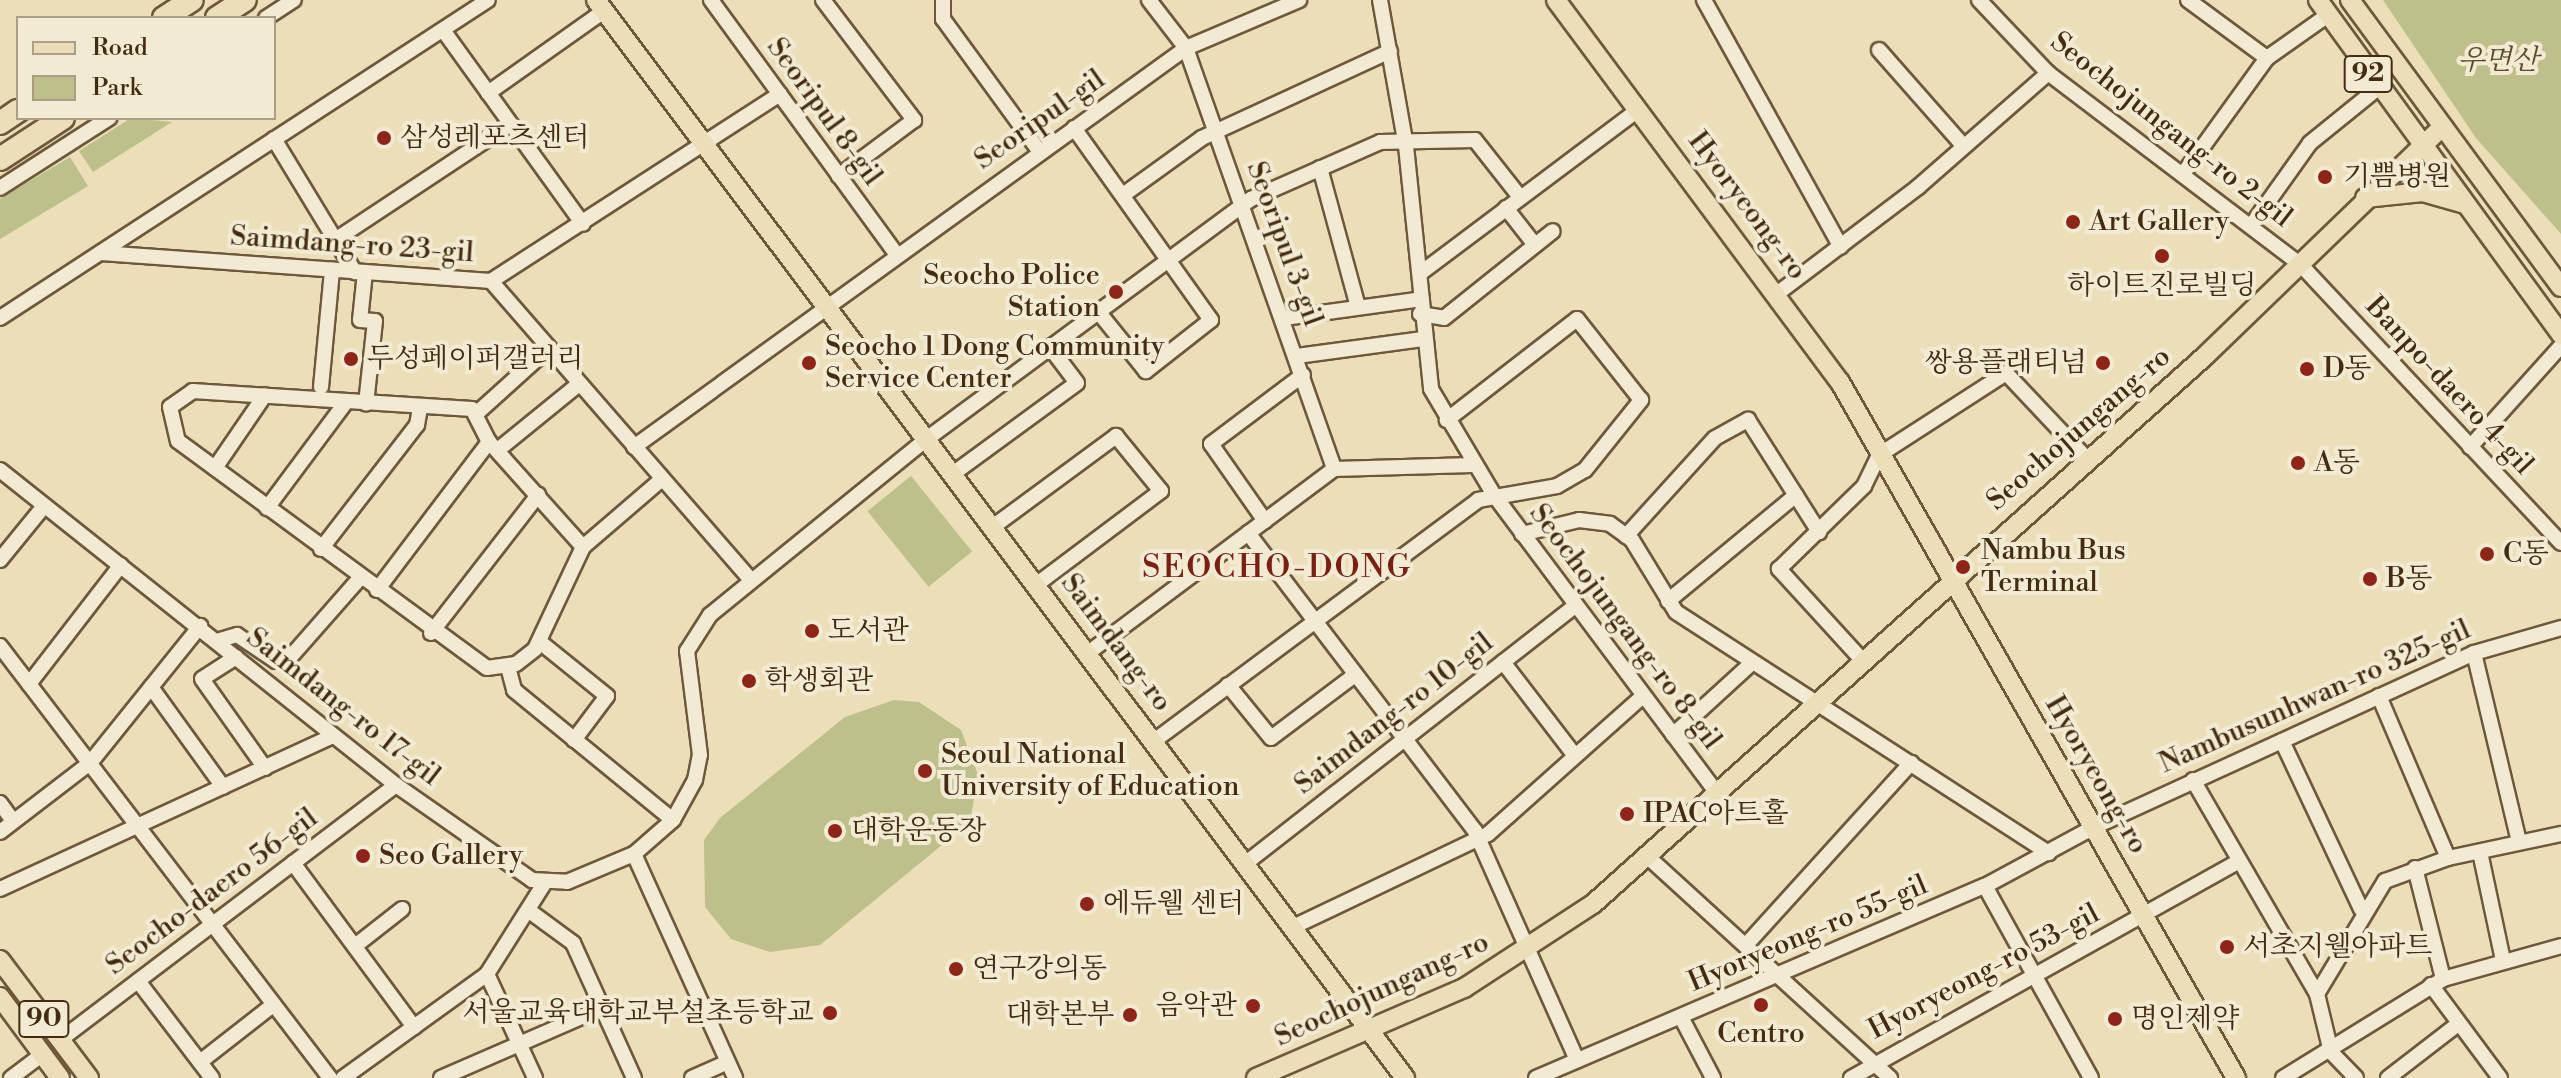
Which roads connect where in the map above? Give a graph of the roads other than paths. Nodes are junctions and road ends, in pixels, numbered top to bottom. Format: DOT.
graph roads {
  1 [pos="192,0"];
  2 [pos="245,0"];
  3 [pos="294,0"];
  4 [pos="488,0"];
  5 [pos="711,0"];
  6 [pos="823,0"];
  7 [pos="943,0"];
  8 [pos="1149,0"];
  9 [pos="1299,0"];
  10 [pos="1380,0"];
  11 [pos="1556,0"];
  12 [pos="1704,0"];
  13 [pos="1979,0"];
  14 [pos="2188,0"];
  15 [pos="2350,0"];
  16 [pos="600,6"];
  17 [pos="1263,6"];
  18 [pos="2323,8"];
  19 [pos="167,16"];
  20 [pos="220,16"];
  21 [pos="269,16"];
  22 [pos="443,30"];
  23 [pos="1186,48"];
  24 [pos="1879,50"];
  25 [pos="1390,51"];
  26 [pos="2267,58"];
  27 [pos="2048,73"];
  28 [pos="2378,88"];
  29 [pos="488,93"];
  30 [pos="780,94"];
  31 [pos="1639,109"];
  32 [pos="60,120"];
  33 [pos="106,120"];
  34 [pos="510,124"];
  35 [pos="1074,128"];
  36 [pos="2441,128"];
  37 [pos="1216,132"];
  38 [pos="274,139"];
  39 [pos="1962,144"];
  40 [pos="704,145"];
  41 [pos="1406,146"];
  42 [pos="2420,146"];
  43 [pos="1040,152"];
  44 [pos="0,159"];
  45 [pos="1320,168"];
  46 [pos="2183,174"];
  47 [pos="839,176"];
  48 [pos="0,188"];
  49 [pos="1123,195"];
  50 [pos="1520,197"];
  51 [pos="2365,198"];
  52 [pos="2465,204"];
  53 [pos="2499,205"];
  54 [pos="1243,207"];
  55 [pos="1506,208"];
  56 [pos="2478,220"];
  57 [pos="2253,223"];
  58 [pos="583,224"];
  59 [pos="1553,231"];
  60 [pos="335,240"];
  61 [pos="1535,245"];
  62 [pos="1841,247"];
  63 [pos="101,253"];
  64 [pos="896,254"];
  65 [pos="1172,262"];
  66 [pos="2300,264"];
  67 [pos="332,270"];
  68 [pos="360,272"];
  69 [pos="1422,272"];
  70 [pos="491,281"];
  71 [pos="2561,287"];
  72 [pos="1778,293"];
  73 [pos="825,305"];
  74 [pos="1421,306"];
  75 [pos="1358,307"];
  76 [pos="1,314"];
  77 [pos="1100,314"];
  78 [pos="1284,318"];
  79 [pos="2561,335"];
  80 [pos="1423,339"];
  81 [pos="2561,346"];
  82 [pos="548,349"];
  83 [pos="1052,350"];
  84 [pos="1297,356"];
  85 [pos="1303,375"];
  86 [pos="579,384"];
  87 [pos="321,387"];
  88 [pos="265,395"];
  89 [pos="346,402"];
  90 [pos="366,404"];
  91 [pos="420,408"];
  92 [pos="476,414"];
  93 [pos="1447,420"];
  94 [pos="928,438"];
  95 [pos="494,446"];
  96 [pos="634,447"];
  97 [pos="2470,447"];
  98 [pos="1879,455"];
  99 [pos="2086,458"];
  100 [pos="1472,465"];
  101 [pos="215,468"];
  102 [pos="1334,469"];
  103 [pos="0,470"];
  104 [pos="954,473"];
  105 [pos="661,480"];
  106 [pos="538,495"];
  107 [pos="1494,495"];
  108 [pos="1796,495"];
  109 [pos="44,506"];
  110 [pos="267,508"];
  111 [pos="1265,521"];
  112 [pos="994,526"];
  113 [pos="1819,532"];
  114 [pos="1248,533"];
  115 [pos="1522,534"];
  116 [pos="1626,536"];
  117 [pos="2561,543"];
  118 [pos="583,547"];
  119 [pos="321,549"];
  120 [pos="0,560"];
  121 [pos="121,565"];
  122 [pos="360,578"];
  123 [pos="751,580"];
  124 [pos="1950,582"];
  125 [pos="1037,584"];
  126 [pos="377,590"];
  127 [pos="1668,601"];
  128 [pos="1575,606"];
  129 [pos="1314,621"];
  130 [pos="200,626"];
  131 [pos="2561,628"];
  132 [pos="431,633"];
  133 [pos="217,641"];
  134 [pos="540,642"];
  135 [pos="0,646"];
  136 [pos="1088,653"];
  137 [pos="2474,653"];
  138 [pos="236,657"];
  139 [pos="1863,661"];
  140 [pos="1503,662"];
  141 [pos="1753,662"];
  142 [pos="508,667"];
  143 [pos="1355,675"];
  144 [pos="29,684"];
  145 [pos="1228,685"];
  146 [pos="151,687"];
  147 [pos="1643,696"];
  148 [pos="2379,696"];
  149 [pos="1818,703"];
  150 [pos="1673,735"];
  151 [pos="333,736"];
  152 [pos="1405,739"];
  153 [pos="574,740"];
  154 [pos="1154,741"];
  155 [pos="2282,741"];
  156 [pos="1575,756"];
  157 [pos="90,763"];
  158 [pos="1911,763"];
  159 [pos="265,768"];
  160 [pos="2193,780"];
  161 [pos="396,785"];
  162 [pos="223,787"];
  163 [pos="1715,790"];
  164 [pos="0,803"];
  165 [pos="673,820"];
  166 [pos="13,821"];
  167 [pos="138,827"];
  168 [pos="2094,827"];
  169 [pos="0,832"];
  170 [pos="2561,834"];
  171 [pos="1480,839"];
  172 [pos="2519,842"];
  173 [pos="2480,852"];
  174 [pos="2049,853"];
  175 [pos="634,854"];
  176 [pos="1648,857"];
  177 [pos="2448,858"];
  178 [pos="293,863"];
  179 [pos="1246,863"];
  180 [pos="2235,863"];
  181 [pos="2415,868"];
  182 [pos="544,884"];
  183 [pos="1985,886"];
  184 [pos="0,889"];
  185 [pos="402,909"];
  186 [pos="2361,909"];
  187 [pos="528,910"];
  188 [pos="2143,915"];
  189 [pos="211,924"];
  190 [pos="1293,927"];
  191 [pos="1746,945"];
  192 [pos="355,946"];
  193 [pos="2561,946"];
  194 [pos="1529,951"];
  195 [pos="0,960"];
  196 [pos="2503,960"];
  197 [pos="487,974"];
  198 [pos="2034,977"];
  199 [pos="1778,978"];
  200 [pos="138,981"];
  201 [pos="2437,982"];
  202 [pos="2317,994"];
  203 [pos="0,997"];
  204 [pos="273,1005"];
  205 [pos="602,1008"];
  206 [pos="1681,1017"];
  207 [pos="2458,1024"];
  208 [pos="414,1027"];
  209 [pos="1368,1029"];
  210 [pos="60,1040"];
  211 [pos="520,1043"];
  212 [pos="2331,1052"];
  213 [pos="42,1055"];
  214 [pos="1577,1060"];
  215 [pos="200,1062"];
  216 [pos="728,1062"];
  217 [pos="1872,1062"];
  218 [pos="2496,1073"];
  219 [pos="1540,1077"];
  220 [pos="11,1078"];
  221 [pos="60,1078"];
  222 [pos="89,1078"];
  223 [pos="212,1078"];
  224 [pos="330,1078"];
  225 [pos="343,1078"];
  226 [pos="441,1078"];
  227 [pos="535,1078"];
  228 [pos="634,1078"];
  229 [pos="692,1078"];
  230 [pos="735,1078"];
  231 [pos="1256,1078"];
  232 [pos="1405,1078"];
  233 [pos="1713,1078"];
  234 [pos="1851,1078"];
  235 [pos="1890,1078"];
  236 [pos="2091,1078"];
  237 [pos="2236,1078"];
  238 [pos="2283,1078"];
  239 [pos="2356,1078"];
  240 [pos="2388,1078"];
  241 [pos="2480,1078"];
  1 -- 19 [label="highway"];
  2 -- 20 [label="highway"];
  3 -- 21 [label="street"];
  4 -- 22 [label="street"];
  5 -- 30 [label="street, Seoripul 8-gil"];
  6 -- 47 [label="street"];
  7 -- 43 [label="street"];
  8 -- 23 [label="street, Seoripul 3-gil"];
  9 -- 17 [label="street, Seoripul-gil"];
  10 -- 25 [label="street, Seochojungang-ro 8-gil"];
  11 -- 31 [label="main road, Hyoryeong-ro"];
  12 -- 62 [label="street"];
  13 -- 27 [label="street, Seochojungang-ro 2-gil"];
  14 -- 26 [label="street"];
  15 -- 36 [label="main road, 92"];
  16 -- 29 [label="street, Saimdang-ro"];
  16 -- 40 [label="main road, Saimdang-ro"];
  17 -- 23 [label="street, Seoripul-gil"];
  18 -- 26 [label="street"];
  18 -- 28 [label="main road, 92"];
  22 -- 29 [label="street"];
  22 -- 38 [label="street"];
  23 -- 35 [label="street, Seoripul-gil"];
  23 -- 37 [label="street, Seoripul 3-gil"];
  24 -- 39 [label="street"];
  25 -- 37 [label="street"];
  25 -- 41 [label="street, Seochojungang-ro 8-gil"];
  26 -- 46 [label="street"];
  27 -- 39 [label="street"];
  27 -- 46 [label="street, Seochojungang-ro 2-gil"];
  28 -- 42 [label="main road, 92"];
  28 -- 57 [label="street"];
  29 -- 34 [label="street"];
  30 -- 40 [label="street"];
  30 -- 47 [label="street, Seoripul 8-gil"];
  31 -- 50 [label="street"];
  31 -- 72 [label="main road, Hyoryeong-ro"];
  32 -- 44 [label="highway"];
  33 -- 48 [label="street"];
  34 -- 58 [label="street"];
  34 -- 60 [label="street"];
  35 -- 43 [label="street, Seoripul-gil"];
  35 -- 49 [label="street"];
  36 -- 42 [label="main road, Seochojungang-ro"];
  36 -- 53 [label="main road, 92"];
  37 -- 49 [label="street"];
  37 -- 54 [label="street, Seoripul 3-gil"];
  38 -- 60 [label="street"];
  38 -- 63 [label="street"];
  39 -- 62 [label="street"];
  40 -- 58 [label="street, Saimdang-ro 23-gil"];
  40 -- 73 [label="main road, Saimdang-ro"];
  41 -- 45 [label="street"];
  41 -- 50 [label="street"];
  41 -- 69 [label="street, Seochojungang-ro 8-gil"];
  42 -- 51 [label="main road, Seochojungang-ro"];
  42 -- 52 [label="main road, 92"];
  43 -- 64 [label="street, Seoripul-gil"];
  45 -- 54 [label="street"];
  45 -- 75 [label="street"];
  46 -- 57 [label="street, Seochojungang-ro 2-gil"];
  47 -- 64 [label="street, Seoripul 8-gil"];
  49 -- 65 [label="street"];
  50 -- 55 [label="street"];
  51 -- 52 [label="main road"];
  51 -- 66 [label="main road, Seochojungang-ro"];
  52 -- 56 [label="main road, 92"];
  53 -- 56 [label="main road"];
  53 -- 71 [label="main road, 92"];
  54 -- 65 [label="street"];
  54 -- 78 [label="street, Seoripul 3-gil"];
  55 -- 61 [label="street"];
  55 -- 69 [label="street"];
  56 -- 79 [label="main road, 92"];
  57 -- 66 [label="street, Seochojungang-ro 2-gil"];
  58 -- 70 [label="street, Saimdang-ro 23-gil"];
  59 -- 61 [label="street"];
  60 -- 68 [label="street"];
  61 -- 74 [label="street"];
  62 -- 72 [label="street"];
  63 -- 67 [label="street, Saimdang-ro 23-gil"];
  63 -- 76 [label="street"];
  64 -- 73 [label="street, Seoripul-gil"];
  65 -- 77 [label="street"];
  65 -- 77 [label="street"];
  66 -- 97 [label="street, Banpo-daero 4-gil"];
  66 -- 99 [label="main road, Seochojungang-ro"];
  67 -- 68 [label="street, Saimdang-ro 23-gil"];
  67 -- 87 [label="street"];
  68 -- 70 [label="street, Saimdang-ro 23-gil"];
  68 -- 90 [label="street"];
  69 -- 74 [label="street, Seochojungang-ro 8-gil"];
  70 -- 82 [label="street"];
  72 -- 98 [label="main road, Hyoryeong-ro"];
  73 -- 94 [label="main road, Saimdang-ro"];
  73 -- 96 [label="street, Seoripul-gil"];
  74 -- 75 [label="street"];
  74 -- 80 [label="street, Seochojungang-ro 8-gil"];
  75 -- 78 [label="street"];
  77 -- 83 [label="street"];
  78 -- 84 [label="street, Seoripul 3-gil"];
  80 -- 84 [label="street"];
  80 -- 93 [label="street, Seochojungang-ro 8-gil"];
  81 -- 97 [label="street"];
  82 -- 86 [label="street"];
  82 -- 92 [label="street"];
  83 -- 94 [label="street"];
  83 -- 104 [label="street"];
  84 -- 85 [label="street, Seoripul 3-gil"];
  85 -- 102 [label="street, Seoripul 3-gil"];
  85 -- 111 [label="street"];
  86 -- 95 [label="street"];
  86 -- 96 [label="street"];
  88 -- 89 [label="street"];
  88 -- 101 [label="street"];
  88 -- 101 [label="street"];
  89 -- 90 [label="street"];
  89 -- 110 [label="street"];
  90 -- 91 [label="street"];
  91 -- 92 [label="street"];
  91 -- 119 [label="street"];
  92 -- 95 [label="street"];
  93 -- 100 [label="street, Seochojungang-ro 8-gil"];
  93 -- 107 [label="street, Seochojungang-ro 8-gil"];
  94 -- 104 [label="main road, Saimdang-ro"];
  94 -- 123 [label="street"];
  95 -- 106 [label="street"];
  95 -- 126 [label="street"];
  96 -- 105 [label="street"];
  97 -- 117 [label="street, Banpo-daero 4-gil"];
  98 -- 99 [label="street"];
  98 -- 113 [label="street"];
  98 -- 124 [label="main road, Hyoryeong-ro"];
  99 -- 124 [label="main road, Seochojungang-ro"];
  100 -- 102 [label="street"];
  100 -- 107 [label="street, Seochojungang-ro 8-gil"];
  101 -- 110 [label="street"];
  102 -- 111 [label="street"];
  103 -- 109 [label="street, Saimdang-ro 17-gil"];
  104 -- 112 [label="main road, Saimdang-ro"];
  105 -- 118 [label="street"];
  105 -- 123 [label="street"];
  106 -- 118 [label="street"];
  106 -- 132 [label="street"];
  107 -- 115 [label="street, Seochojungang-ro 8-gil"];
  107 -- 129 [label="street"];
  108 -- 113 [label="street"];
  108 -- 116 [label="street"];
  108 -- 127 [label="street"];
  109 -- 120 [label="street"];
  109 -- 121 [label="street, Saimdang-ro 17-gil"];
  110 -- 119 [label="street"];
  111 -- 114 [label="street"];
  112 -- 125 [label="main road, Saimdang-ro"];
  112 -- 125 [label="street"];
  113 -- 139 [label="street"];
  114 -- 129 [label="street"];
  114 -- 136 [label="street"];
  115 -- 116 [label="street"];
  115 -- 128 [label="street, Seochojungang-ro 8-gil"];
  116 -- 127 [label="street"];
  118 -- 134 [label="street"];
  119 -- 122 [label="street"];
  121 -- 130 [label="street, Saimdang-ro 17-gil"];
  121 -- 144 [label="street"];
  122 -- 126 [label="street"];
  122 -- 133 [label="street"];
  123 -- 165 [label="street"];
  124 -- 139 [label="main road, Seochojungang-ro"];
  124 -- 168 [label="main road, Hyoryeong-ro"];
  125 -- 136 [label="main road, Saimdang-ro"];
  126 -- 132 [label="street"];
  127 -- 141 [label="street"];
  128 -- 140 [label="street, Saimdang-ro 10-gil"];
  128 -- 147 [label="street, Seochojungang-ro 8-gil"];
  129 -- 143 [label="street"];
  129 -- 145 [label="street"];
  130 -- 133 [label="street, Saimdang-ro 17-gil"];
  130 -- 146 [label="street"];
  131 -- 137 [label="street, Nambusunhwan-ro 325-gil"];
  132 -- 142 [label="street"];
  133 -- 138 [label="street, Saimdang-ro 17-gil"];
  134 -- 142 [label="street"];
  134 -- 153 [label="street"];
  135 -- 144 [label="street"];
  136 -- 154 [label="main road, Saimdang-ro"];
  137 -- 148 [label="street, Nambusunhwan-ro 325-gil"];
  137 -- 172 [label="street"];
  138 -- 151 [label="street, Saimdang-ro 17-gil"];
  138 -- 159 [label="street"];
  139 -- 149 [label="main road, Seochojungang-ro"];
  140 -- 152 [label="street, Saimdang-ro 10-gil"];
  140 -- 156 [label="street"];
  141 -- 149 [label="street"];
  141 -- 150 [label="street"];
  142 -- 153 [label="street"];
  143 -- 145 [label="street"];
  143 -- 152 [label="street"];
  144 -- 157 [label="street"];
  145 -- 154 [label="street"];
  146 -- 157 [label="street"];
  146 -- 162 [label="street"];
  147 -- 150 [label="street, Seochojungang-ro 8-gil"];
  147 -- 156 [label="street"];
  148 -- 155 [label="street, Nambusunhwan-ro 325-gil"];
  148 -- 177 [label="street"];
  149 -- 158 [label="street"];
  149 -- 163 [label="main road, Seochojungang-ro"];
  150 -- 163 [label="street, Seochojungang-ro 8-gil"];
  151 -- 159 [label="street"];
  151 -- 161 [label="street, Saimdang-ro 17-gil"];
  152 -- 171 [label="street"];
  152 -- 179 [label="street, Saimdang-ro 10-gil"];
  153 -- 165 [label="street"];
  154 -- 179 [label="main road, Saimdang-ro"];
  155 -- 160 [label="street, Nambusunhwan-ro 325-gil"];
  155 -- 186 [label="street"];
  156 -- 171 [label="street"];
  157 -- 166 [label="street"];
  157 -- 167 [label="street"];
  158 -- 174 [label="street"];
  158 -- 191 [label="street"];
  159 -- 162 [label="street"];
  160 -- 168 [label="street, Nambusunhwan-ro 325-gil"];
  160 -- 180 [label="street"];
  161 -- 178 [label="street, Seocho-daero 56-gil"];
  161 -- 182 [label="street, Saimdang-ro 17-gil"];
  162 -- 167 [label="street"];
  163 -- 176 [label="main road, Seochojungang-ro"];
  164 -- 166 [label="street"];
  165 -- 175 [label="street"];
  166 -- 169 [label="street"];
  167 -- 184 [label="street"];
  167 -- 189 [label="street"];
  168 -- 174 [label="street, Hyoryeong-ro 55-gil"];
  168 -- 188 [label="main road, Hyoryeong-ro"];
  170 -- 172 [label="street"];
  171 -- 190 [label="street"];
  171 -- 194 [label="street"];
  172 -- 173 [label="street"];
  173 -- 177 [label="street"];
  173 -- 196 [label="street"];
  174 -- 183 [label="street, Hyoryeong-ro 55-gil"];
  175 -- 182 [label="street"];
  175 -- 216 [label="street"];
  176 -- 191 [label="street"];
  176 -- 194 [label="main road, Seochojungang-ro"];
  177 -- 181 [label="street"];
  178 -- 189 [label="street, Seocho-daero 56-gil"];
  178 -- 192 [label="street"];
  179 -- 190 [label="main road, Saimdang-ro"];
  180 -- 188 [label="street"];
  180 -- 202 [label="street"];
  181 -- 186 [label="street"];
  181 -- 201 [label="street"];
  182 -- 187 [label="street"];
  183 -- 198 [label="street"];
  183 -- 199 [label="street, Hyoryeong-ro 55-gil"];
  185 -- 192 [label="street"];
  186 -- 202 [label="street"];
  187 -- 197 [label="street"];
  187 -- 205 [label="street"];
  188 -- 198 [label="street, Hyoryeong-ro 53-gil"];
  188 -- 237 [label="main road, Hyoryeong-ro"];
  189 -- 200 [label="street, Seocho-daero 56-gil"];
  189 -- 204 [label="street"];
  190 -- 209 [label="main road, Saimdang-ro"];
  191 -- 199 [label="street"];
  192 -- 208 [label="street"];
  193 -- 196 [label="street"];
  194 -- 209 [label="main road, Seochojungang-ro"];
  194 -- 214 [label="street, Seochojungang-ro"];
  195 -- 210 [label="main road, 90"];
  196 -- 201 [label="street"];
  197 -- 208 [label="street"];
  197 -- 211 [label="street"];
  198 -- 217 [label="street, Hyoryeong-ro 53-gil"];
  198 -- 236 [label="street"];
  199 -- 206 [label="street, Hyoryeong-ro 55-gil"];
  199 -- 217 [label="street"];
  200 -- 210 [label="street, Seocho-daero 56-gil"];
  200 -- 215 [label="street"];
  201 -- 207 [label="street"];
  201 -- 212 [label="street"];
  202 -- 212 [label="street"];
  203 -- 213 [label="main road, 90"];
  204 -- 215 [label="street"];
  204 -- 224 [label="street"];
  205 -- 211 [label="street"];
  205 -- 228 [label="street"];
  206 -- 214 [label="street, Hyoryeong-ro 55-gil"];
  206 -- 233 [label="street"];
  207 -- 218 [label="street"];
  207 -- 240 [label="street"];
  208 -- 225 [label="street"];
  209 -- 231 [label="main road, Seochojungang-ro"];
  209 -- 232 [label="main road, Saimdang-ro"];
  210 -- 222 [label="main road, 90"];
  211 -- 226 [label="street"];
  211 -- 227 [label="street"];
  212 -- 238 [label="street"];
  212 -- 239 [label="street"];
  213 -- 220 [label="street"];
  213 -- 221 [label="main road, 90"];
  214 -- 219 [label="street, Hyoryeong-ro 55-gil"];
  215 -- 223 [label="street"];
  216 -- 229 [label="street"];
  216 -- 230 [label="street"];
  217 -- 234 [label="street, Hyoryeong-ro 53-gil"];
  217 -- 235 [label="street"];
  218 -- 241 [label="street"];
}
